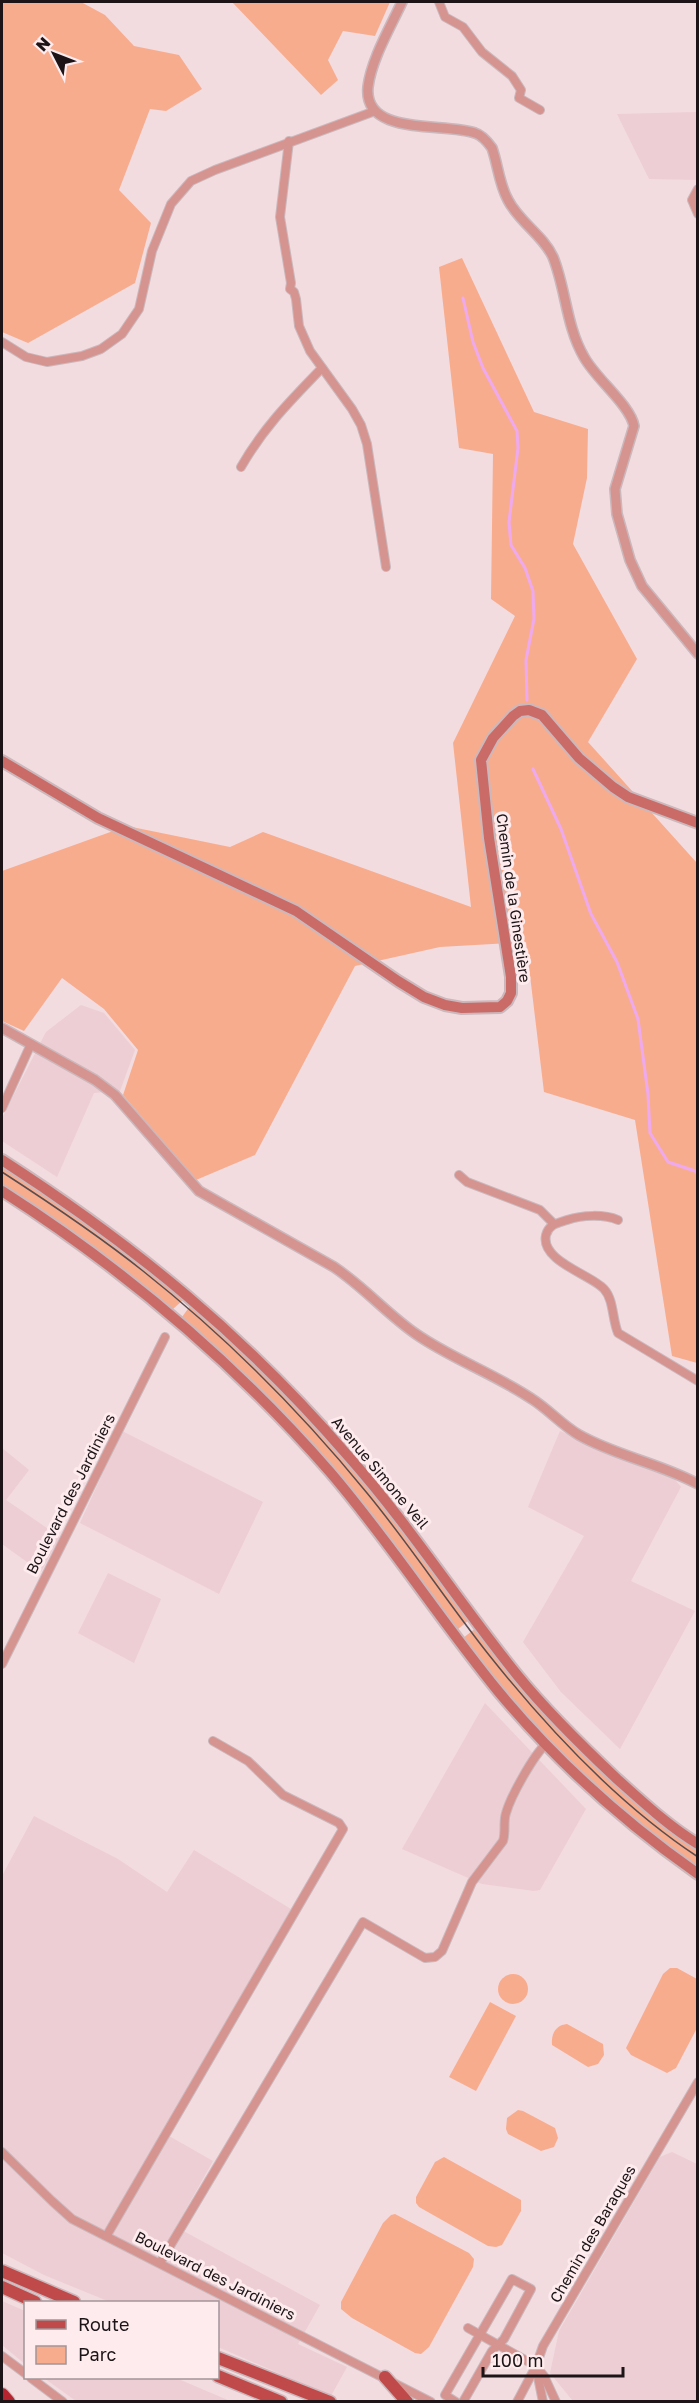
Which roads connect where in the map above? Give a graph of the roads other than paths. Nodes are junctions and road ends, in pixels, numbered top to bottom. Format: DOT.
graph roads {
  1 [pos="402,2"];
  2 [pos="439,2"];
  3 [pos="540,110"];
  4 [pos="375,111"];
  5 [pos="289,141"];
  6 [pos="698,189"];
  7 [pos="698,214"];
  8 [pos="2,342"];
  9 [pos="322,368"];
  10 [pos="241,466"];
  11 [pos="386,567"];
  12 [pos="698,654"];
  13 [pos="2,761"];
  14 [pos="698,823"];
  15 [pos="2,1028"];
  16 [pos="31,1044"];
  17 [pos="2,1108"];
  18 [pos="2,1160"];
  19 [pos="459,1175"];
  20 [pos="2,1191"];
  21 [pos="618,1220"];
  22 [pos="554,1224"];
  23 [pos="165,1337"];
  24 [pos="698,1381"];
  25 [pos="698,1484"];
  26 [pos="2,1664"];
  27 [pos="213,1741"];
  28 [pos="546,1744"];
  29 [pos="698,1844"];
  30 [pos="698,1874"];
  31 [pos="698,2082"];
  32 [pos="2,2152"];
  33 [pos="106,2235"];
  34 [pos="160,2263"];
  35 [pos="2,2271"];
  36 [pos="2,2287"];
  37 [pos="33,2301"];
  38 [pos="72,2301"];
  39 [pos="468,2328"];
  40 [pos="480,2335"];
  41 [pos="500,2345"];
  42 [pos="2,2356"];
  43 [pos="219,2358"];
  44 [pos="536,2366"];
  45 [pos="24,2372"];
  46 [pos="219,2376"];
  47 [pos="385,2377"];
  48 [pos="32,2379"];
  49 [pos="2,2395"];
  50 [pos="8,2402"];
  51 [pos="63,2402"];
  52 [pos="281,2402"];
  53 [pos="330,2402"];
  54 [pos="407,2402"];
  55 [pos="431,2402"];
  56 [pos="456,2402"];
  57 [pos="463,2402"];
  58 [pos="517,2402"];
  59 [pos="543,2402"];
  60 [pos="556,2402"];
  1 -- 4 [label="street"];
  2 -- 3 [label="street"];
  4 -- 5 [label="street"];
  4 -- 12 [label="street"];
  5 -- 8 [label="street"];
  5 -- 9 [label="street"];
  6 -- 7 [label="street"];
  9 -- 10 [label="street"];
  9 -- 11 [label="street"];
  13 -- 14 [label="main road, Chemin de la Ginestière"];
  15 -- 16 [label="street"];
  16 -- 17 [label="street"];
  16 -- 25 [label="street"];
  18 -- 29 [label="main road, Avenue Simone Veil"];
  19 -- 22 [label="street"];
  20 -- 28 [label="main road"];
  21 -- 22 [label="street"];
  22 -- 24 [label="street"];
  23 -- 26 [label="street, Boulevard des Jardiniers"];
  27 -- 33 [label="street"];
  28 -- 30 [label="main road"];
  28 -- 34 [label="street"];
  31 -- 44 [label="street, Chemin des Baraques"];
  32 -- 33 [label="street, Boulevard des Jardiniers"];
  33 -- 34 [label="street, Boulevard des Jardiniers"];
  34 -- 47 [label="street, Boulevard des Jardiniers"];
  35 -- 38 [label="main road"];
  36 -- 37 [label="main road"];
  39 -- 40 [label="street"];
  40 -- 41 [label="street"];
  40 -- 41 [label="street"];
  40 -- 56 [label="street"];
  41 -- 44 [label="street"];
  41 -- 57 [label="street"];
  42 -- 45 [label="street"];
  43 -- 53 [label="main road"];
  44 -- 58 [label="street"];
  44 -- 59 [label="street"];
  44 -- 60 [label="street"];
  46 -- 52 [label="main road"];
  47 -- 54 [label="main road"];
  47 -- 55 [label="street, Boulevard des Jardiniers"];
  48 -- 51 [label="street"];
  49 -- 50 [label="highway"];
}
